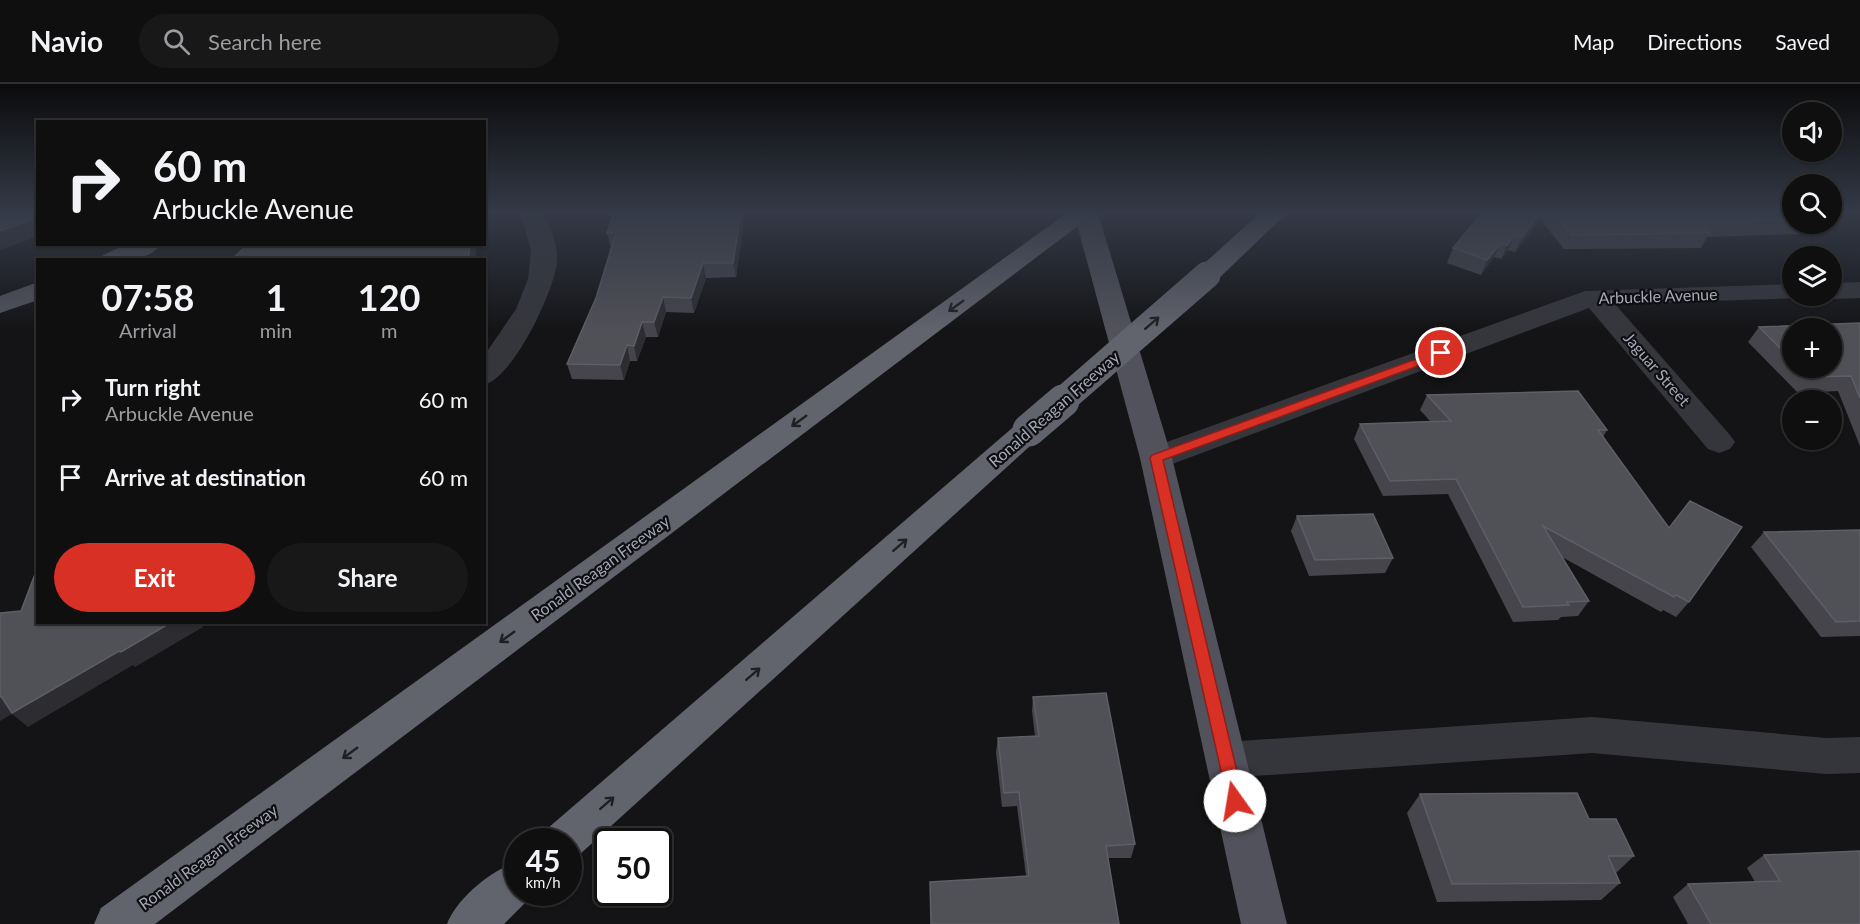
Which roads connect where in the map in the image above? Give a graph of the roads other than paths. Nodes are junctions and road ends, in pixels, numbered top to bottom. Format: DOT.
graph roads {
  1 [pos="542,252"];
  2 [pos="1029,252"];
  3 [pos="1096,252"];
  4 [pos="1232,252"];
  5 [pos="1860,290"];
  6 [pos="36,291"];
  7 [pos="1842,291"];
  8 [pos="1782,292"];
  9 [pos="1594,297"];
  10 [pos="0,305"];
  11 [pos="486,373"];
  12 [pos="1719,442"];
  13 [pos="1156,458"];
  14 [pos="1857,759"];
  15 [pos="1226,760"];
  16 [pos="579,828"];
  17 [pos="504,894"];
  18 [pos="117,924"];
  19 [pos="470,924"];
  20 [pos="1264,924"];
  1 -- 11 [label="street"];
  2 -- 18 [label="highway, Ronald Reagan Freeway, one-way"];
  3 -- 13 [label="main road"];
  16 -- 4 [label="highway, Ronald Reagan Freeway, one-way, bridge"];
  5 -- 7 [label="street"];
  6 -- 10 [label="main road"];
  8 -- 9 [label="street, Arbuckle Avenue"];
  9 -- 12 [label="street, Jaguar Street"];
  9 -- 13 [label="street, Arbuckle Avenue"];
  13 -- 15 [label="main road"];
  14 -- 15 [label="street"];
  15 -- 20 [label="main road"];
  17 -- 19 [label="highway"];
}
